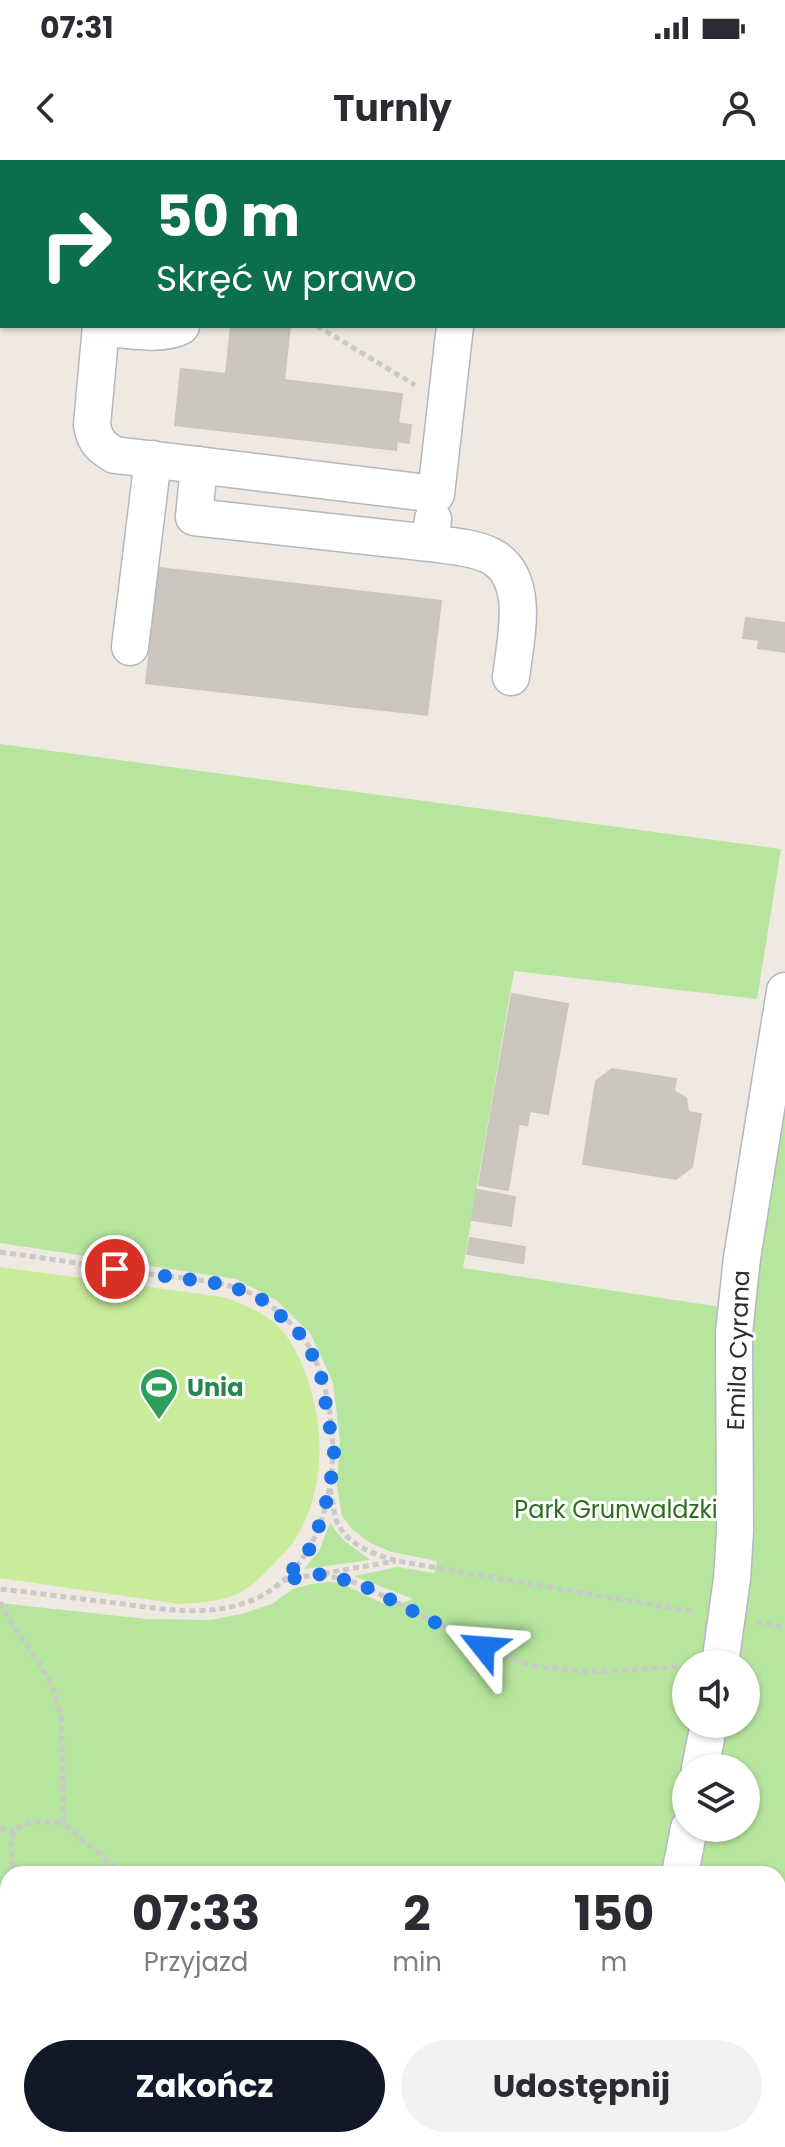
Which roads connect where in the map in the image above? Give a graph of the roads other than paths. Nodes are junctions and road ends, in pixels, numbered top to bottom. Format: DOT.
graph roads {
  1 [pos="101,328"];
  2 [pos="122,328"];
  3 [pos="179,328"];
  4 [pos="455,328"];
  5 [pos="153,459"];
  6 [pos="199,465"];
  7 [pos="436,494"];
  8 [pos="430,543"];
  9 [pos="130,647"];
  10 [pos="511,677"];
  11 [pos="785,991"];
  12 [pos="770,1178"];
  13 [pos="722,1650"];
  14 [pos="686,1842"];
  15 [pos="682,1866"];
  1 -- 5 [label="street"];
  2 -- 3 [label="street"];
  4 -- 7 [label="street"];
  5 -- 6 [label="street"];
  5 -- 9 [label="street"];
  6 -- 7 [label="street"];
  6 -- 8 [label="street"];
  7 -- 8 [label="street"];
  8 -- 10 [label="street"];
  11 -- 12 [label="street, Emila Cyrana"];
  12 -- 13 [label="street, Emila Cyrana"];
  14 -- 15 [label="street"];
}
